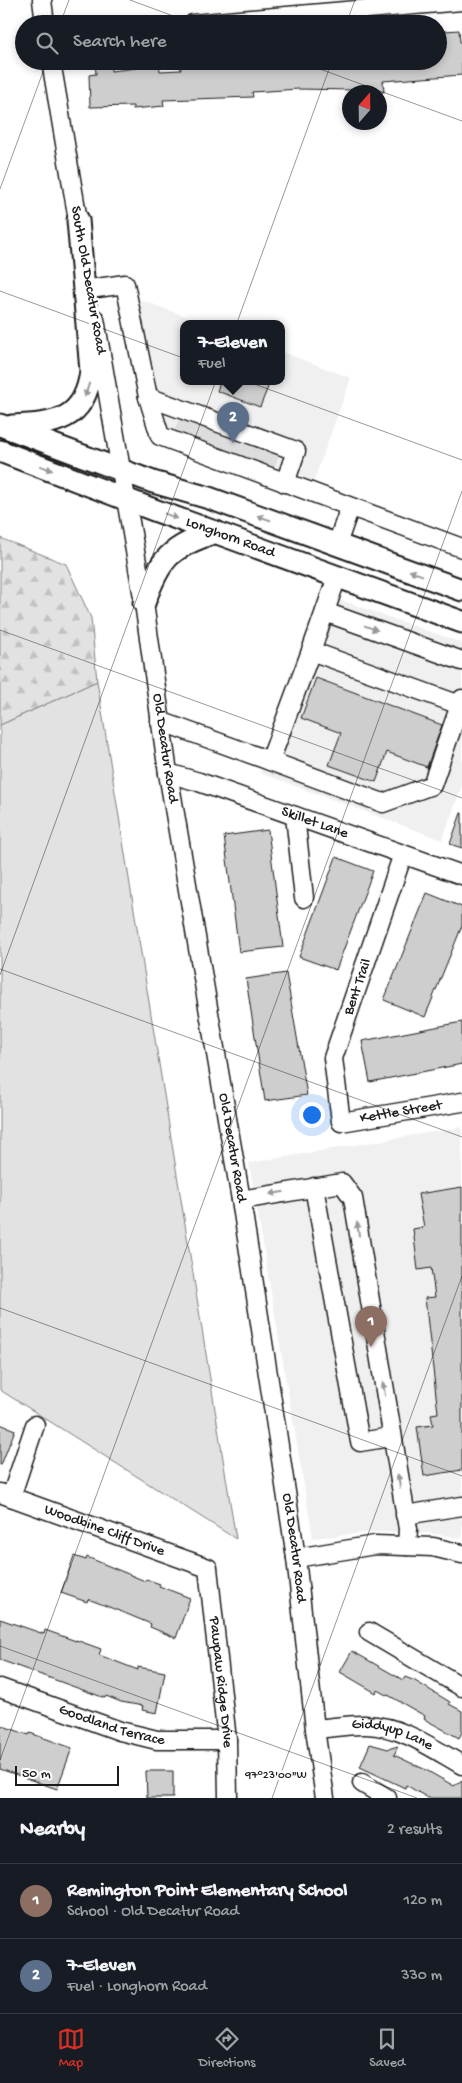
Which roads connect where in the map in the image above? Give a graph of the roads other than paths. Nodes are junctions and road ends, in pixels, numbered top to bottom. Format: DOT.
graph roads {
  1 [pos="42,0"];
  2 [pos="462,1"];
  3 [pos="44,15"];
  4 [pos="298,15"];
  5 [pos="53,70"];
  6 [pos="78,220"];
  7 [pos="90,289"];
  8 [pos="148,397"];
  9 [pos="2,426"];
  10 [pos="227,443"];
  11 [pos="0,451"];
  12 [pos="122,470"];
  13 [pos="285,483"];
  14 [pos="126,498"];
  15 [pos="350,507"];
  16 [pos="216,532"];
  17 [pos="336,544"];
  18 [pos="462,548"];
  19 [pos="337,577"];
  20 [pos="462,590"];
  21 [pos="144,603"];
  22 [pos="325,612"];
  23 [pos="462,622"];
  24 [pos="311,651"];
  25 [pos="462,661"];
  26 [pos="461,702"];
  27 [pos="160,721"];
  28 [pos="270,761"];
  29 [pos="168,773"];
  30 [pos="295,816"];
  31 [pos="404,854"];
  32 [pos="462,875"];
  33 [pos="304,898"];
  34 [pos="462,1102"];
  35 [pos="341,1122"];
  36 [pos="314,1187"];
  37 [pos="241,1200"];
  38 [pos="35,1425"];
  39 [pos="391,1437"];
  40 [pos="5,1495"];
  41 [pos="462,1506"];
  42 [pos="405,1515"];
  43 [pos="407,1546"];
  44 [pos="462,1554"];
  45 [pos="296,1558"];
  46 [pos="208,1568"];
  47 [pos="369,1632"];
  48 [pos="462,1687"];
  49 [pos="0,1688"];
  50 [pos="315,1729"];
  51 [pos="227,1740"];
  52 [pos="462,1766"];
  53 [pos="362,1783"];
  54 [pos="228,1798"];
  55 [pos="325,1798"];
  56 [pos="387,1798"];
  1 -- 3 [label="street"];
  2 -- 4 [label="street"];
  5 -- 6 [label="street, South Old Decatur Road"];
  6 -- 7 [label="street, South Old Decatur Road"];
  6 -- 9 [label="main road, one-way"];
  7 -- 8 [label="street"];
  7 -- 12 [label="street, South Old Decatur Road"];
  8 -- 10 [label="street"];
  8 -- 10 [label="street"];
  9 -- 12 [label="main road, Longhorn Road"];
  10 -- 13 [label="street"];
  10 -- 13 [label="street"];
  11 -- 14 [label="main road, Longhorn Road, one-way"];
  12 -- 14 [label="street, South Old Decatur Road"];
  17 -- 12 [label="main road, Longhorn Road, one-way"];
  13 -- 15 [label="street"];
  14 -- 16 [label="main road, Longhorn Road, one-way"];
  14 -- 21 [label="street, Old Decatur Road"];
  15 -- 17 [label="street"];
  15 -- 18 [label="street"];
  16 -- 19 [label="main road, Longhorn Road"];
  16 -- 21 [label="main road"];
  20 -- 17 [label="main road, Longhorn Road, one-way"];
  19 -- 22 [label="street"];
  19 -- 23 [label="main road, Longhorn Road"];
  21 -- 27 [label="street, Old Decatur Road"];
  22 -- 24 [label="street"];
  22 -- 25 [label="street, one-way"];
  24 -- 26 [label="street"];
  24 -- 28 [label="street"];
  26 -- 28 [label="street"];
  27 -- 28 [label="street"];
  27 -- 29 [label="street, Old Decatur Road"];
  29 -- 30 [label="street, Skillet Lane"];
  29 -- 37 [label="street, Old Decatur Road"];
  30 -- 31 [label="street, Skillet Lane"];
  30 -- 33 [label="street"];
  31 -- 32 [label="street, Skillet Lane"];
  31 -- 35 [label="street, Bent Trail"];
  34 -- 35 [label="street, Kettle Street"];
  36 -- 37 [label="street, one-way"];
  39 -- 36 [label="street, one-way"];
  36 -- 39 [label="street"];
  37 -- 45 [label="street, Old Decatur Road"];
  38 -- 40 [label="street"];
  42 -- 39 [label="street, one-way"];
  40 -- 46 [label="street, Woodbine Cliff Drive"];
  41 -- 42 [label="street"];
  42 -- 43 [label="street"];
  43 -- 44 [label="street"];
  43 -- 45 [label="street"];
  45 -- 50 [label="street, Old Decatur Road"];
  46 -- 51 [label="street, Pawpaw Ridge Drive"];
  47 -- 48 [label="street"];
  49 -- 51 [label="street, Goodland Terrace"];
  50 -- 52 [label="street, Giddyup Lane"];
  50 -- 55 [label="street, Old Decatur Road"];
  51 -- 54 [label="street, Pawpaw Ridge Drive"];
  53 -- 56 [label="street"];
}
